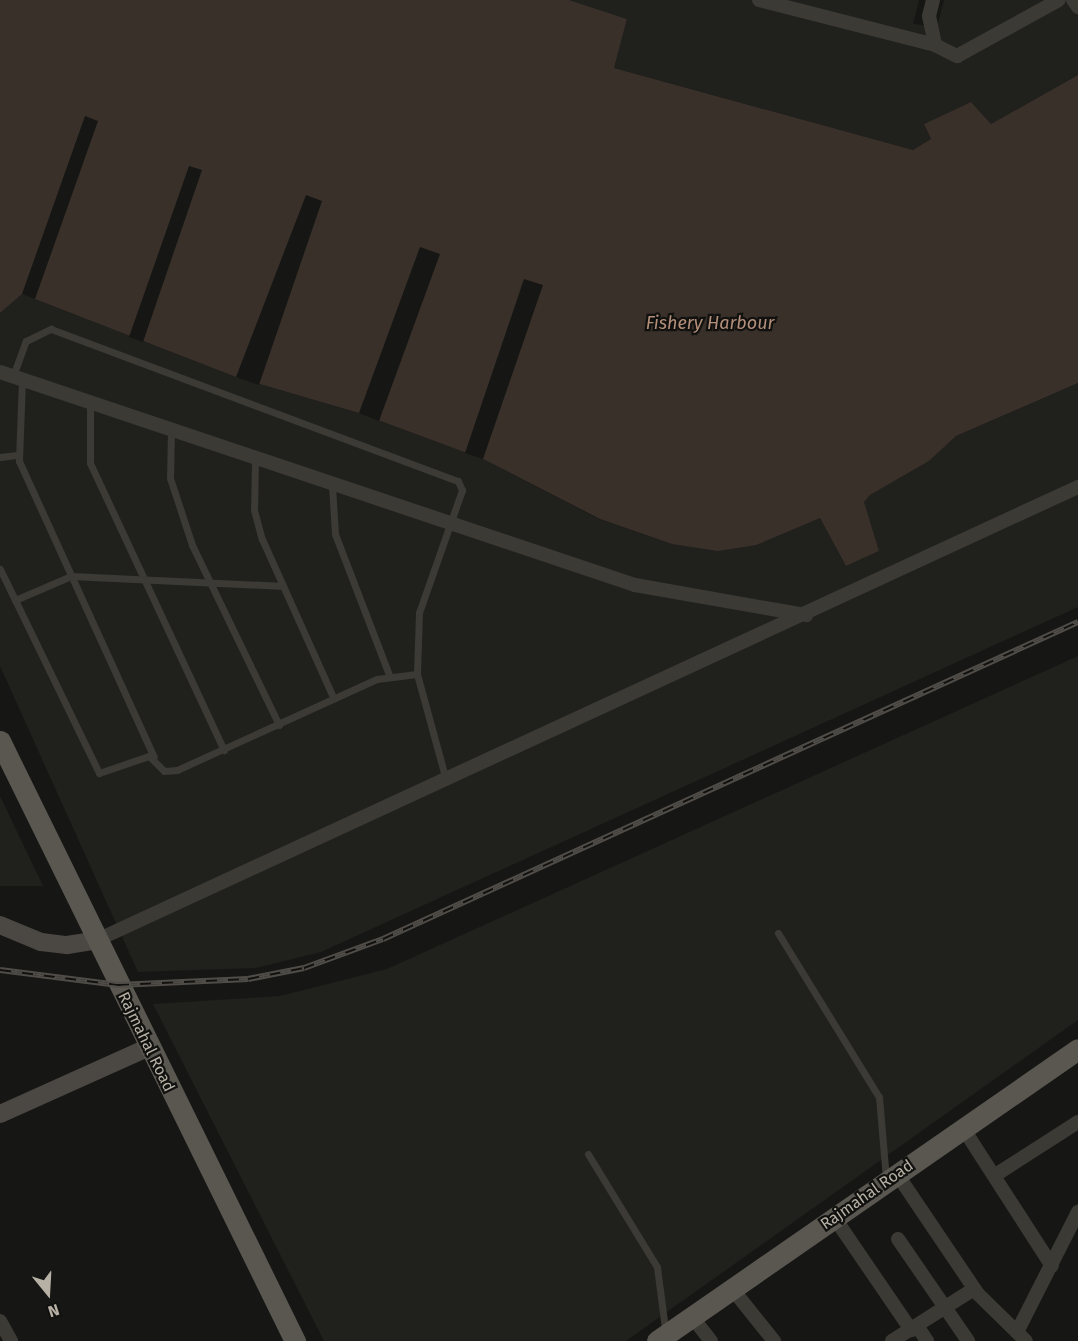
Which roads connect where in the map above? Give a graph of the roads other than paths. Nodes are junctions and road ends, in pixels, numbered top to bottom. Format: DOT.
graph roads {
  1 [pos="759,0"];
  2 [pos="933,0"];
  3 [pos="1059,0"];
  4 [pos="1073,0"];
  5 [pos="1078,7"];
  6 [pos="934,45"];
  7 [pos="12,376"];
  8 [pos="90,403"];
  9 [pos="171,431"];
  10 [pos="17,455"];
  11 [pos="0,457"];
  12 [pos="255,460"];
  13 [pos="332,486"];
  14 [pos="1078,487"];
  15 [pos="449,527"];
  16 [pos="0,569"];
  17 [pos="68,576"];
  18 [pos="143,578"];
  19 [pos="207,580"];
  20 [pos="280,586"];
  21 [pos="15,600"];
  22 [pos="807,615"];
  23 [pos="417,674"];
  24 [pos="390,675"];
  25 [pos="334,699"];
  26 [pos="279,725"];
  27 [pos="0,741"];
  28 [pos="224,750"];
  29 [pos="154,757"];
  30 [pos="6,771"];
  31 [pos="446,780"];
  32 [pos="0,926"];
  33 [pos="778,933"];
  34 [pos="97,940"];
  35 [pos="149,1047"];
  36 [pos="1078,1049"];
  37 [pos="0,1114"];
  38 [pos="1078,1122"];
  39 [pos="963,1128"];
  40 [pos="588,1154"];
  41 [pos="997,1174"];
  42 [pos="892,1178"];
  43 [pos="1078,1212"];
  44 [pos="834,1216"];
  45 [pos="898,1239"];
  46 [pos="1053,1266"];
  47 [pos="974,1289"];
  48 [pos="734,1291"];
  49 [pos="945,1310"];
  50 [pos="693,1318"];
  51 [pos="0,1321"];
  52 [pos="914,1328"];
  53 [pos="1021,1337"];
  54 [pos="661,1339"];
  55 [pos="11,1341"];
  56 [pos="296,1341"];
  57 [pos="711,1341"];
  58 [pos="774,1341"];
  59 [pos="892,1341"];
  60 [pos="927,1341"];
  61 [pos="968,1341"];
  1 -- 6 [label="street"];
  2 -- 6 [label="street"];
  3 -- 6 [label="street"];
  4 -- 5 [label="street"];
  7 -- 8 [label="street"];
  7 -- 10 [label="lane"];
  7 -- 15 [label="lane"];
  8 -- 9 [label="street"];
  8 -- 18 [label="lane"];
  9 -- 12 [label="street"];
  9 -- 19 [label="lane"];
  10 -- 11 [label="lane"];
  10 -- 17 [label="lane"];
  12 -- 13 [label="street"];
  12 -- 20 [label="lane"];
  13 -- 15 [label="street"];
  13 -- 24 [label="lane"];
  14 -- 22 [label="street"];
  15 -- 22 [label="street"];
  15 -- 23 [label="lane"];
  16 -- 21 [label="lane"];
  17 -- 18 [label="lane"];
  17 -- 21 [label="lane"];
  17 -- 29 [label="lane"];
  18 -- 19 [label="lane"];
  18 -- 28 [label="lane"];
  19 -- 20 [label="lane"];
  19 -- 26 [label="lane"];
  20 -- 25 [label="lane"];
  21 -- 29 [label="lane"];
  22 -- 31 [label="street"];
  23 -- 24 [label="lane"];
  23 -- 31 [label="lane"];
  24 -- 25 [label="lane"];
  25 -- 26 [label="lane"];
  26 -- 28 [label="lane"];
  27 -- 30 [label="main road, Rajmahal Road"];
  28 -- 29 [label="lane"];
  30 -- 34 [label="main road, Rajmahal Road"];
  31 -- 34 [label="street"];
  32 -- 34 [label="street"];
  33 -- 42 [label="lane"];
  34 -- 35 [label="main road, Rajmahal Road"];
  35 -- 37 [label="street"];
  35 -- 56 [label="main road, Rajmahal Road"];
  36 -- 39 [label="main road, Rajmahal Road"];
  38 -- 41 [label="street"];
  39 -- 41 [label="street"];
  39 -- 42 [label="main road, Rajmahal Road"];
  40 -- 54 [label="lane"];
  41 -- 46 [label="street"];
  42 -- 44 [label="main road, Rajmahal Road"];
  42 -- 47 [label="street"];
  43 -- 46 [label="street"];
  44 -- 48 [label="main road, Rajmahal Road"];
  44 -- 52 [label="street"];
  45 -- 49 [label="street"];
  46 -- 53 [label="street"];
  47 -- 49 [label="street"];
  47 -- 53 [label="street"];
  48 -- 50 [label="main road, Rajmahal Road"];
  48 -- 58 [label="street"];
  49 -- 52 [label="street"];
  49 -- 61 [label="street"];
  50 -- 54 [label="main road, Rajmahal Road"];
  50 -- 57 [label="street"];
  51 -- 55 [label="street"];
  52 -- 59 [label="street"];
  52 -- 60 [label="street"];
}
